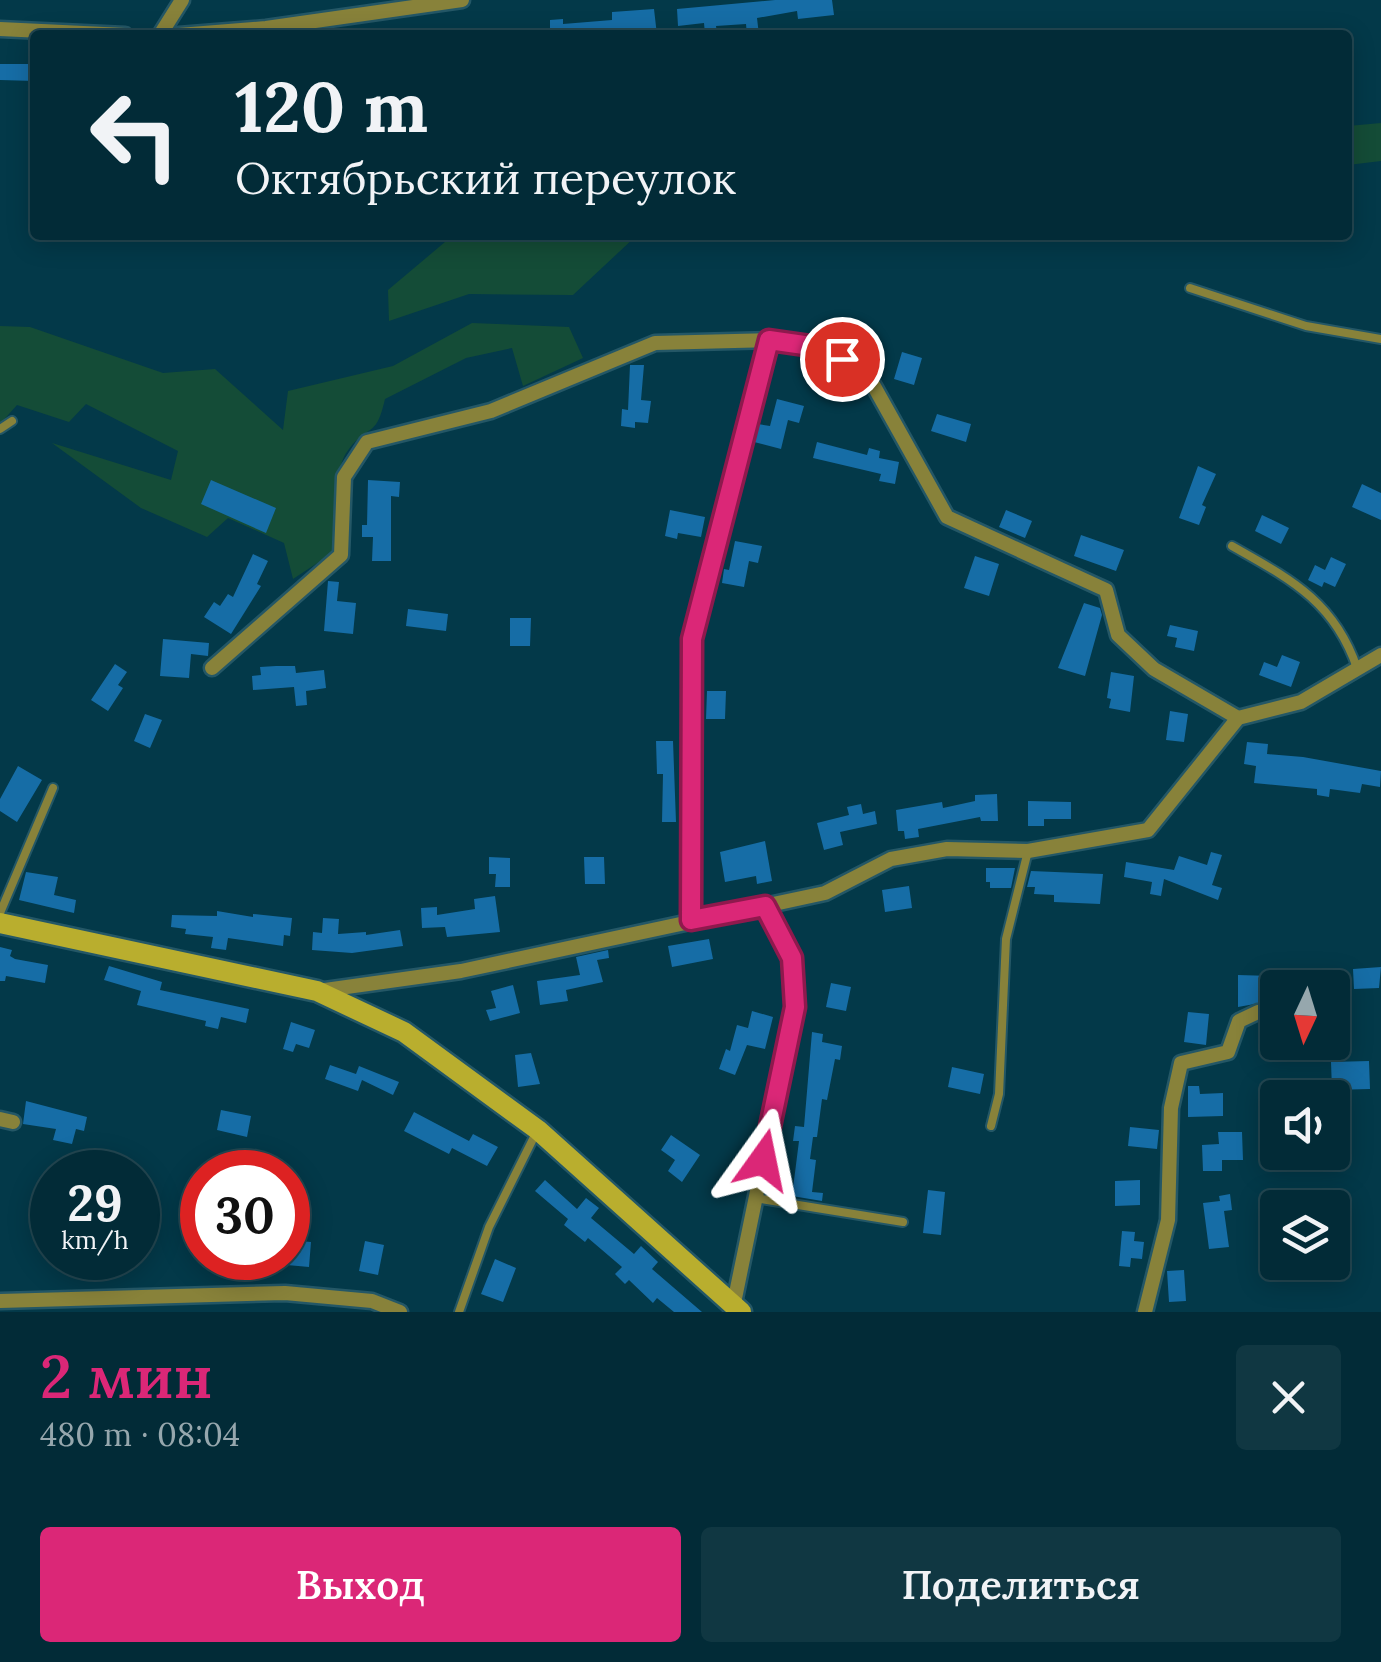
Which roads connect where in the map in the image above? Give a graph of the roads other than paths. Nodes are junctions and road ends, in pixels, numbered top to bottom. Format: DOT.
graph roads {
  1 [pos="182,0"];
  2 [pos="462,0"];
  3 [pos="0,30"];
  4 [pos="163,30"];
  5 [pos="241,30"];
  6 [pos="30,31"];
  7 [pos="1190,288"];
  8 [pos="1381,339"];
  9 [pos="769,340"];
  10 [pos="12,422"];
  11 [pos="0,429"];
  12 [pos="1232,546"];
  13 [pos="1381,655"];
  14 [pos="212,668"];
  15 [pos="1357,669"];
  16 [pos="1238,718"];
  17 [pos="53,788"];
  18 [pos="1028,852"];
  19 [pos="765,906"];
  20 [pos="0,912"];
  21 [pos="691,920"];
  22 [pos="0,923"];
  23 [pos="317,992"];
  24 [pos="1260,1012"];
  25 [pos="992,1126"];
  26 [pos="538,1130"];
  27 [pos="756,1198"];
  28 [pos="903,1222"];
  29 [pos="0,1302"];
  30 [pos="737,1308"];
  31 [pos="400,1312"];
  32 [pos="459,1312"];
  33 [pos="1145,1312"];
  1 -- 4 [label="street"];
  2 -- 5 [label="street"];
  3 -- 6 [label="street"];
  7 -- 8 [label="lane"];
  9 -- 14 [label="street"];
  9 -- 16 [label="street"];
  9 -- 21 [label="street"];
  10 -- 11 [label="lane"];
  12 -- 15 [label="lane"];
  13 -- 15 [label="street"];
  15 -- 16 [label="street"];
  16 -- 18 [label="street"];
  17 -- 20 [label="lane"];
  18 -- 19 [label="street"];
  18 -- 25 [label="lane"];
  19 -- 21 [label="street"];
  19 -- 27 [label="street"];
  21 -- 23 [label="street"];
  22 -- 23 [label="street"];
  23 -- 26 [label="street"];
  24 -- 33 [label="street"];
  26 -- 30 [label="street"];
  26 -- 32 [label="lane"];
  27 -- 28 [label="lane"];
  27 -- 30 [label="street"];
  29 -- 31 [label="street"];
}
